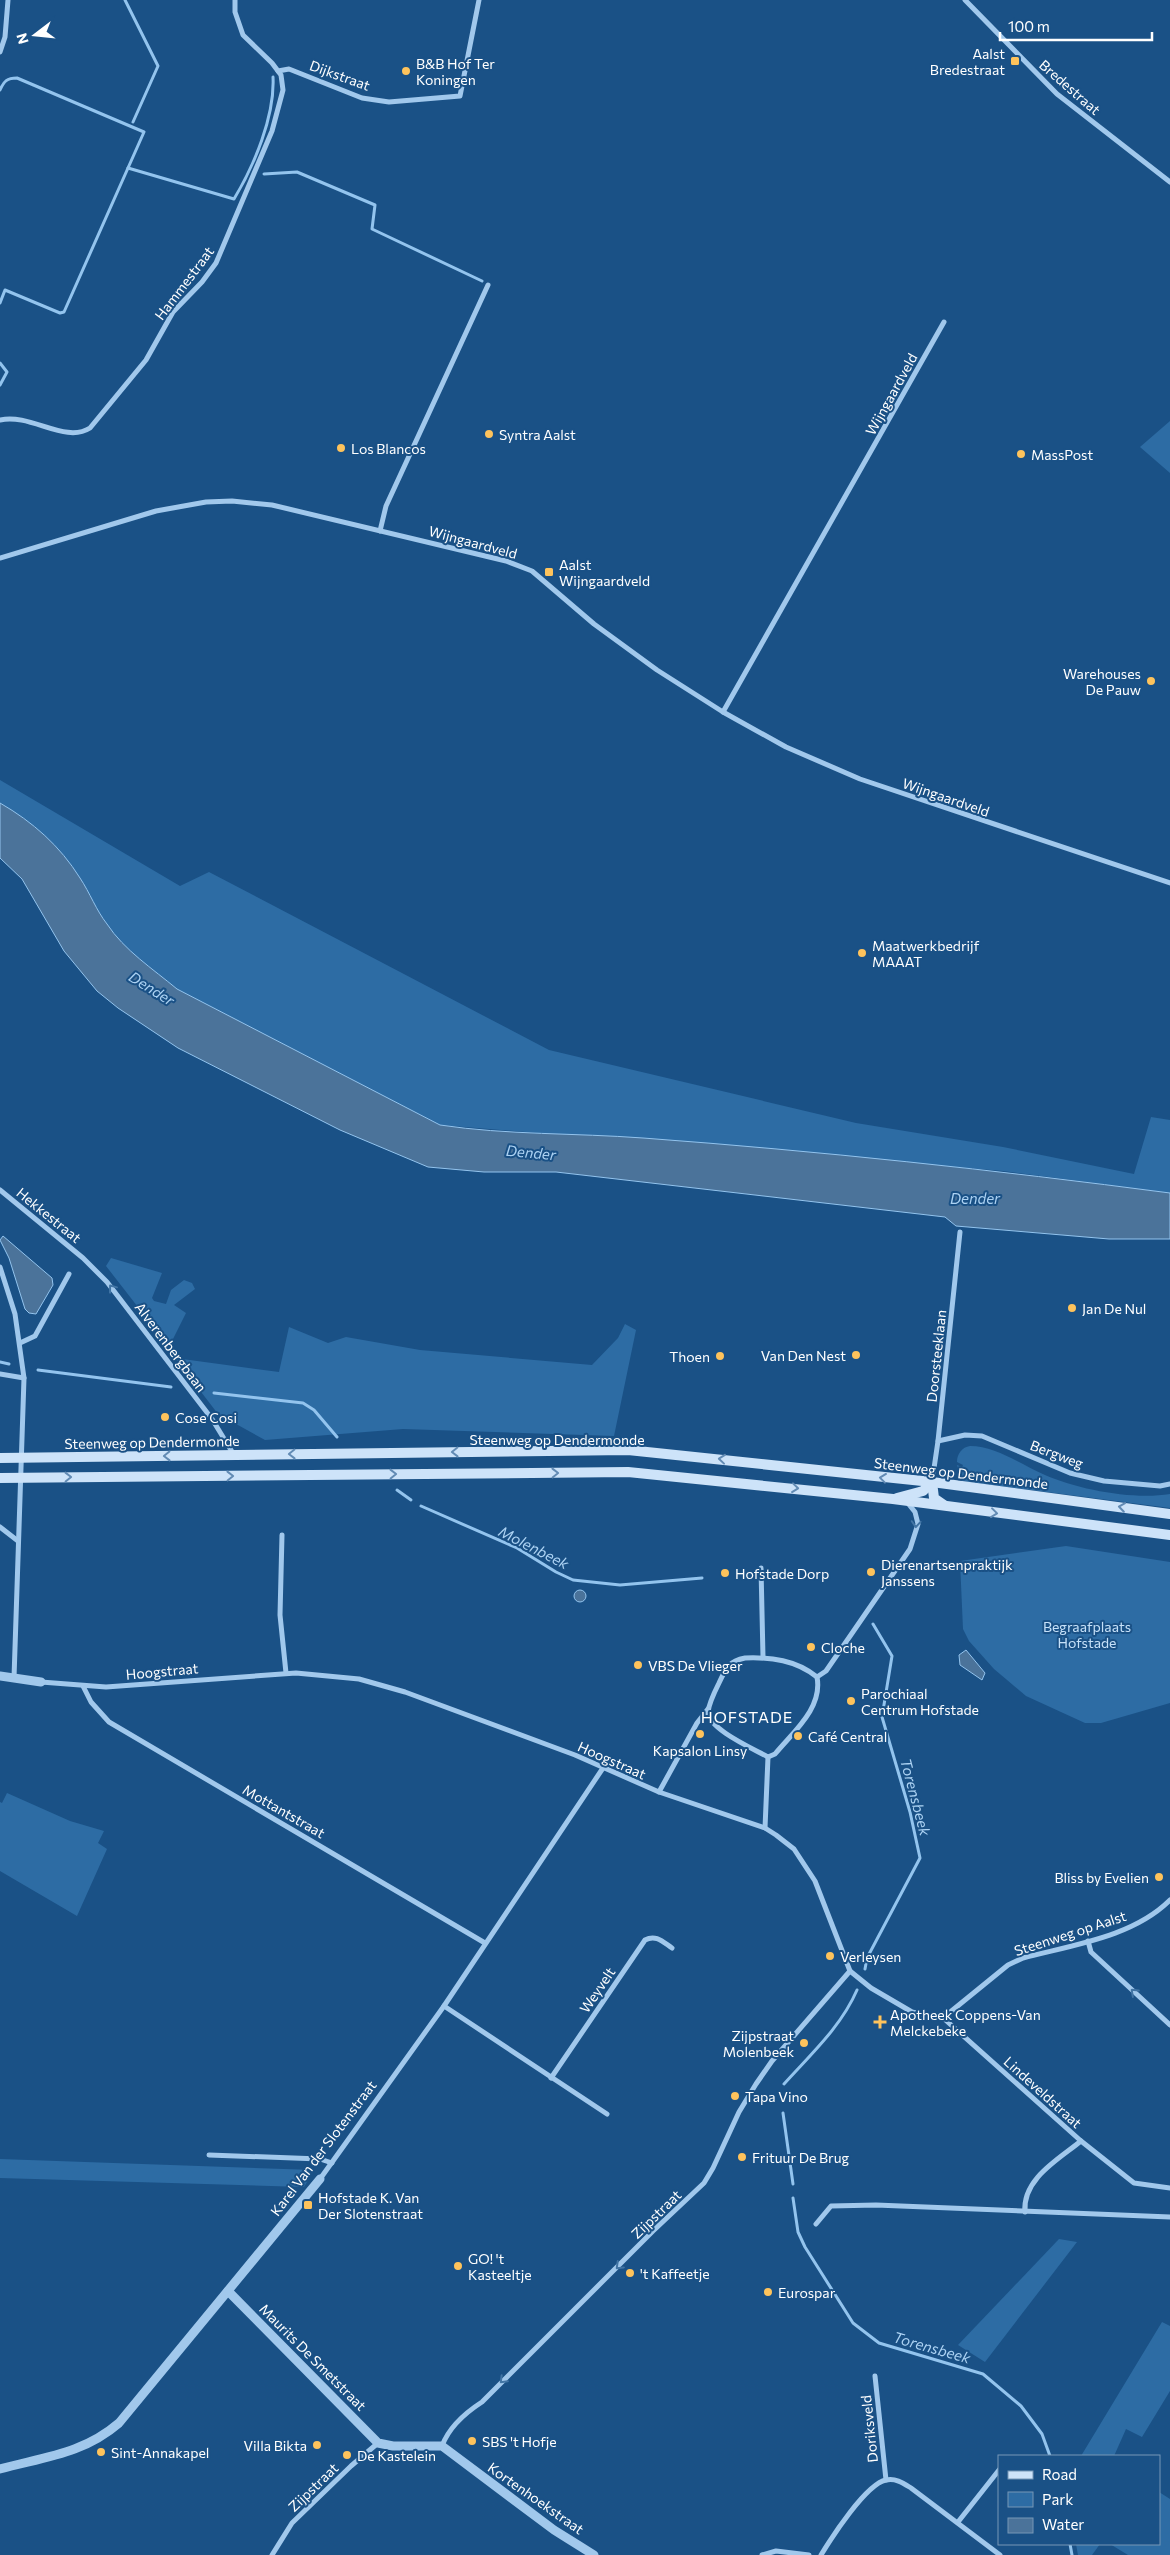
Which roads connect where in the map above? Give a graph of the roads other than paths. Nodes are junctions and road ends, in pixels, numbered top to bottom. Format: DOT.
graph roads {
  1 [pos="8,0"];
  2 [pos="235,0"];
  3 [pos="479,0"];
  4 [pos="965,0"];
  5 [pos="0,52"];
  6 [pos="278,71"];
  7 [pos="1170,182"];
  8 [pos="488,285"];
  9 [pos="944,322"];
  10 [pos="0,420"];
  11 [pos="380,531"];
  12 [pos="0,558"];
  13 [pos="723,712"];
  14 [pos="1170,883"];
  15 [pos="0,1190"];
  16 [pos="960,1232"];
  17 [pos="83,1258"];
  18 [pos="0,1267"];
  19 [pos="69,1274"];
  20 [pos="20,1342"];
  21 [pos="0,1374"];
  22 [pos="24,1378"];
  23 [pos="938,1441"];
  24 [pos="234,1454"];
  25 [pos="0,1458"];
  26 [pos="23,1458"];
  27 [pos="0,1478"];
  28 [pos="19,1478"];
  29 [pos="932,1482"];
  30 [pos="1170,1484"];
  31 [pos="893,1500"];
  32 [pos="907,1502"];
  33 [pos="956,1508"];
  34 [pos="1170,1514"];
  35 [pos="0,1527"];
  36 [pos="282,1535"];
  37 [pos="1170,1535"];
  38 [pos="18,1541"];
  39 [pos="760,1568"];
  40 [pos="763,1657"];
  41 [pos="286,1673"];
  42 [pos="0,1676"];
  43 [pos="817,1676"];
  44 [pos="14,1678"];
  45 [pos="41,1682"];
  46 [pos="83,1686"];
  47 [pos="708,1709"];
  48 [pos="768,1757"];
  49 [pos="602,1768"];
  50 [pos="659,1792"];
  51 [pos="765,1828"];
  52 [pos="1170,1900"];
  53 [pos="1088,1941"];
  54 [pos="485,1943"];
  55 [pos="672,1948"];
  56 [pos="850,1971"];
  57 [pos="444,2006"];
  58 [pos="941,2016"];
  59 [pos="1170,2025"];
  60 [pos="551,2078"];
  61 [pos="607,2114"];
  62 [pos="1081,2141"];
  63 [pos="209,2155"];
  64 [pos="332,2163"];
  65 [pos="320,2179"];
  66 [pos="1170,2188"];
  67 [pos="1025,2212"];
  68 [pos="1170,2217"];
  69 [pos="816,2224"];
  70 [pos="228,2291"];
  71 [pos="875,2376"];
  72 [pos="378,2443"];
  73 [pos="442,2446"];
  74 [pos="0,2469"];
  75 [pos="998,2471"];
  76 [pos="886,2480"];
  77 [pos="958,2522"];
  78 [pos="272,2555"];
  79 [pos="594,2555"];
  80 [pos="762,2555"];
  81 [pos="809,2555"];
  82 [pos="821,2555"];
  83 [pos="1000,2555"];
  1 -- 5 [label="street"];
  2 -- 6 [label="street"];
  3 -- 6 [label="street, Dijkstraat"];
  4 -- 7 [label="street, Bredestraat"];
  6 -- 10 [label="street, Hammestraat"];
  8 -- 11 [label="street"];
  9 -- 13 [label="street, Wijngaardveld"];
  11 -- 12 [label="street, Wijngaardveld"];
  11 -- 13 [label="street, Wijngaardveld"];
  13 -- 14 [label="street, Wijngaardveld"];
  15 -- 17 [label="street, Hekkestraat"];
  16 -- 23 [label="street, Doorsteeklaan"];
  24 -- 17 [label="street, Alverenbergbaan, one-way"];
  18 -- 20 [label="street"];
  19 -- 20 [label="street"];
  20 -- 22 [label="street"];
  21 -- 22 [label="street"];
  22 -- 26 [label="street"];
  23 -- 29 [label="street, Doorsteeklaan"];
  23 -- 30 [label="street, Bergweg"];
  24 -- 26 [label="main road, Steenweg op Dendermonde, one-way"];
  29 -- 24 [label="main road, Steenweg op Dendermonde, one-way"];
  25 -- 26 [label="main road, Steenweg op Dendermonde"];
  26 -- 28 [label="street"];
  27 -- 28 [label="main road"];
  28 -- 31 [label="main road, one-way"];
  28 -- 38 [label="street"];
  29 -- 31 [label="main road"];
  29 -- 33 [label="main road"];
  34 -- 29 [label="main road, Steenweg op Dendermonde, one-way"];
  31 -- 32 [label="main road"];
  32 -- 33 [label="main road"];
  32 -- 43 [label="street, one-way"];
  33 -- 37 [label="main road, one-way"];
  35 -- 38 [label="street"];
  36 -- 41 [label="street"];
  38 -- 44 [label="street"];
  39 -- 40 [label="street"];
  40 -- 43 [label="street"];
  40 -- 47 [label="street"];
  41 -- 46 [label="street, Hoogstraat"];
  41 -- 49 [label="street, Hoogstraat"];
  42 -- 44 [label="street"];
  43 -- 48 [label="street"];
  44 -- 45 [label="street"];
  45 -- 46 [label="street, Hoogstraat"];
  46 -- 54 [label="street, Mottantstraat"];
  47 -- 48 [label="street"];
  47 -- 50 [label="street"];
  48 -- 51 [label="street"];
  49 -- 50 [label="street, Hoogstraat"];
  49 -- 54 [label="street, Karel Van der Slotenstraat"];
  50 -- 51 [label="street, Hoogstraat"];
  51 -- 56 [label="street, Hoogstraat"];
  52 -- 53 [label="street, Steenweg op Aalst"];
  53 -- 58 [label="street, Steenweg op Aalst"];
  59 -- 53 [label="street, one-way"];
  54 -- 57 [label="street, Karel Van der Slotenstraat"];
  55 -- 60 [label="street, Weyvelt"];
  56 -- 58 [label="street"];
  56 -- 73 [label="street, Zijpstraat, one-way"];
  57 -- 60 [label="street"];
  57 -- 64 [label="street, Karel Van der Slotenstraat"];
  58 -- 62 [label="street, Lindeveldstraat"];
  60 -- 61 [label="street"];
  62 -- 66 [label="street"];
  62 -- 67 [label="street, Lindeveldstraat"];
  63 -- 64 [label="street"];
  64 -- 65 [label="street, Karel Van der Slotenstraat"];
  65 -- 70 [label="street, Karel Van der Slotenstraat"];
  67 -- 68 [label="street"];
  67 -- 69 [label="street"];
  70 -- 72 [label="street, Maurits De Smetstraat"];
  70 -- 74 [label="street, Karel Van der Slotenstraat"];
  71 -- 76 [label="street, Doriksveld"];
  72 -- 73 [label="street"];
  72 -- 78 [label="street, Zijpstraat"];
  73 -- 79 [label="street, Kortenhoekstraat"];
  75 -- 77 [label="street"];
  76 -- 77 [label="street, Doriksveld"];
  76 -- 82 [label="street, Doriksveld"];
  77 -- 83 [label="street, Doriksveld"];
  80 -- 81 [label="street"];
}
